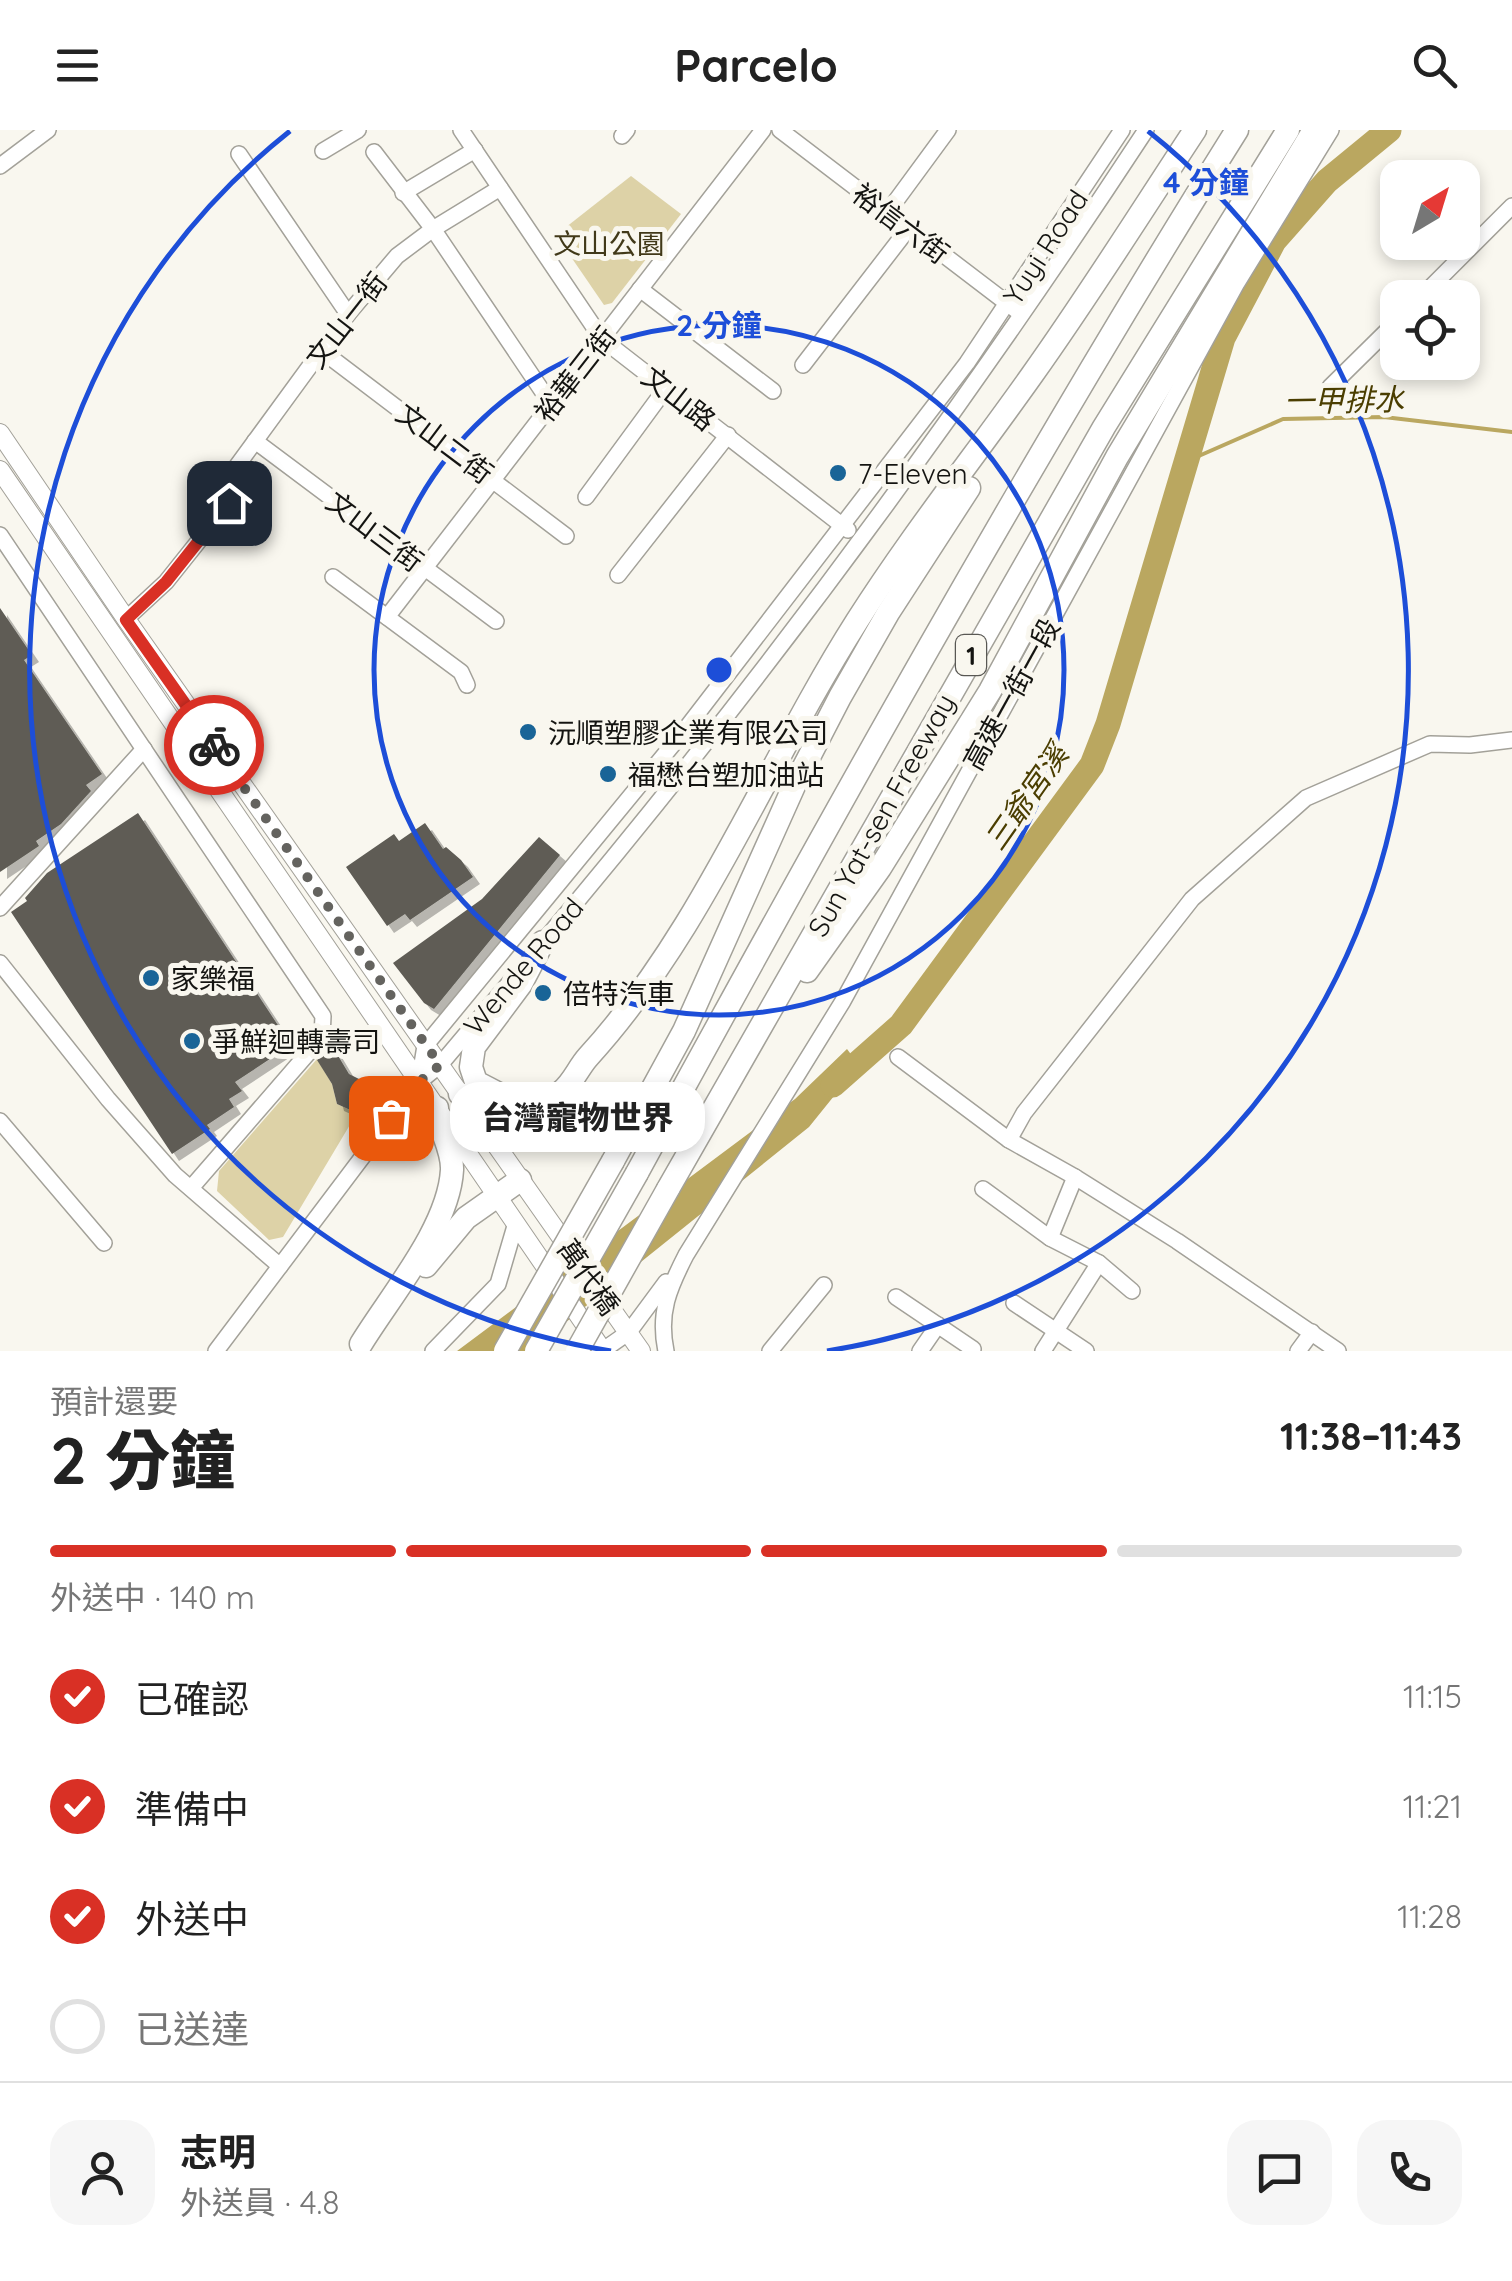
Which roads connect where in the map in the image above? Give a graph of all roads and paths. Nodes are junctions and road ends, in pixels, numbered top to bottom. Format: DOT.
graph roads {
  1 [pos="48,130"];
  2 [pos="358,130"];
  3 [pos="461,130"];
  4 [pos="763,130"];
  5 [pos="780,130"];
  6 [pos="948,130"];
  7 [pos="1122,130"];
  8 [pos="1146,130"];
  9 [pos="1195,130"];
  10 [pos="1237,130"];
  11 [pos="1288,130"];
  12 [pos="1314,130"];
  13 [pos="1331,130"];
  14 [pos="475,150"];
  15 [pos="323,152"];
  16 [pos="374,152"];
  17 [pos="239,154"];
  18 [pos="1,162"];
  19 [pos="500,188"];
  20 [pos="403,193"];
  21 [pos="1512,206"];
  22 [pos="887,212"];
  23 [pos="432,229"];
  24 [pos="908,229"];
  25 [pos="1438,280"];
  26 [pos="640,290"];
  27 [pos="1008,304"];
  28 [pos="348,314"];
  29 [pos="1024,315"];
  30 [pos="602,338"];
  31 [pos="1380,338"];
  32 [pos="322,351"];
  33 [pos="992,361"];
  34 [pos="967,363"];
  35 [pos="802,365"];
  36 [pos="1035,372"];
  37 [pos="1330,387"];
  38 [pos="666,388"];
  39 [pos="774,391"];
  40 [pos="551,404"];
  41 [pos="0,433"];
  42 [pos="728,435"];
  43 [pos="256,440"];
  44 [pos="0,470"];
  45 [pos="493,480"];
  46 [pos="223,484"];
  47 [pos="586,497"];
  48 [pos="229,503"];
  49 [pos="842,526"];
  50 [pos="0,535"];
  51 [pos="566,536"];
  52 [pos="859,539"];
  53 [pos="424,568"];
  54 [pos="618,575"];
  55 [pos="333,576"];
  56 [pos="387,617"];
  57 [pos="126,620"];
  58 [pos="496,621"];
  59 [pos="468,685"];
  60 [pos="1512,740"];
  61 [pos="144,749"];
  62 [pos="0,908"];
  63 [pos="543,942"];
  64 [pos="0,963"];
  65 [pos="425,1046"];
  66 [pos="898,1057"];
  67 [pos="440,1065"];
  68 [pos="580,1066"];
  69 [pos="419,1082"];
  70 [pos="722,1093"];
  71 [pos="460,1094"];
  72 [pos="437,1108"];
  73 [pos="0,1120"];
  74 [pos="1009,1140"];
  75 [pos="1075,1177"];
  76 [pos="520,1180"];
  77 [pos="191,1188"];
  78 [pos="983,1189"];
  79 [pos="496,1196"];
  80 [pos="515,1226"];
  81 [pos="1050,1238"];
  82 [pos="104,1243"];
  83 [pos="686,1255"];
  84 [pos="1100,1263"];
  85 [pos="280,1266"];
  86 [pos="824,1285"];
  87 [pos="1132,1291"];
  88 [pos="896,1297"];
  89 [pos="1014,1304"];
  90 [pos="938,1325"];
  91 [pos="629,1332"];
  92 [pos="1312,1332"];
  93 [pos="1057,1334"];
  94 [pos="360,1347"];
  95 [pos="594,1348"];
  96 [pos="216,1351"];
  97 [pos="433,1351"];
  98 [pos="506,1351"];
  99 [pos="536,1351"];
  100 [pos="641,1351"];
  101 [pos="666,1351"];
  102 [pos="770,1351"];
  103 [pos="920,1351"];
  104 [pos="971,1351"];
  105 [pos="1044,1351"];
  106 [pos="1086,1351"];
  107 [pos="1298,1351"];
  108 [pos="1338,1351"];
  1 -- 18 [label="street"];
  2 -- 15 [label="street"];
  3 -- 14 [label="street, 文山路"];
  4 -- 26 [label="street, 裕華三街"];
  5 -- 22 [label="street, 裕信六街"];
  6 -- 22 [label="street"];
  7 -- 27 [label="street, Yuyi Road"];
  8 -- 29 [label="street, Yuyi Road"];
  9 -- 36 [label="highway"];
  10 -- 99 [label="highway, Sun Yat-sen Freeway / 1, bridge"];
  11 -- 70 [label="highway, Sun Yat-sen Freeway / 1"];
  12 -- 70 [label="highway"];
  13 -- 83 [label="street, 高速一街一段"];
  14 -- 19 [label="street, 文山路"];
  14 -- 20 [label="street"];
  16 -- 20 [label="street"];
  17 -- 28 [label="street"];
  19 -- 23 [label="street, 文山一街"];
  19 -- 30 [label="street, 文山路"];
  20 -- 23 [label="street"];
  21 -- 25 [label="street"];
  22 -- 24 [label="street, 裕信六街"];
  23 -- 28 [label="street, 文山一街"];
  23 -- 40 [label="street"];
  24 -- 27 [label="street, 裕信六街"];
  24 -- 35 [label="street"];
  26 -- 30 [label="street, 裕華三街"];
  26 -- 39 [label="street"];
  27 -- 29 [label="street, 裕信六街"];
  27 -- 34 [label="street, Yuyi Road"];
  28 -- 32 [label="street, 文山一街"];
  29 -- 33 [label="street, Yuyi Road"];
  30 -- 38 [label="street, 文山路"];
  30 -- 40 [label="street, 裕華三街"];
  31 -- 37 [label="street"];
  32 -- 43 [label="street, 文山一街"];
  32 -- 45 [label="street, 文山二街"];
  33 -- 52 [label="street, Wende Road"];
  34 -- 49 [label="street, Wende Road"];
  36 -- 68 [label="highway"];
  36 -- 98 [label="highway, bridge"];
  38 -- 42 [label="street, 文山路"];
  38 -- 47 [label="street"];
  40 -- 45 [label="street, 裕華三街"];
  41 -- 57 [label="main road, 萬代橋"];
  42 -- 49 [label="street, 文山路"];
  42 -- 54 [label="street"];
  43 -- 46 [label="street, 文山一街"];
  43 -- 53 [label="street, 文山三街"];
  44 -- 69 [label="main road, 萬代橋"];
  45 -- 51 [label="street, 文山二街"];
  45 -- 53 [label="street, 裕華三街"];
  48 -- 57 [label="street"];
  49 -- 52 [label="street, 文山路"];
  49 -- 65 [label="street, Wende Road"];
  50 -- 61 [label="street"];
  52 -- 63 [label="street, Wende Road"];
  53 -- 56 [label="street, 裕華三街"];
  53 -- 58 [label="street, 文山三街"];
  55 -- 56 [label="street"];
  56 -- 59 [label="street"];
  57 -- 65 [label="main road, 萬代橋"];
  60 -- 74 [label="street"];
  61 -- 62 [label="street"];
  61 -- 77 [label="street"];
  63 -- 67 [label="street, Wende Road"];
  63 -- 68 [label="highway"];
  64 -- 77 [label="street"];
  65 -- 67 [label="main road, 萬代橋"];
  65 -- 69 [label="street, Wende Road"];
  66 -- 74 [label="street"];
  67 -- 69 [label="street, Wende Road"];
  67 -- 71 [label="main road, 萬代橋"];
  68 -- 71 [label="highway"];
  69 -- 72 [label="main road, 萬代橋"];
  69 -- 85 [label="street"];
  70 -- 95 [label="highway, Sun Yat-sen Freeway / 1, bridge"];
  71 -- 76 [label="main road, 萬代橋"];
  72 -- 79 [label="main road, 萬代橋"];
  72 -- 94 [label="highway"];
  73 -- 82 [label="street"];
  74 -- 75 [label="street"];
  75 -- 81 [label="street"];
  75 -- 92 [label="street"];
  76 -- 79 [label="highway"];
  76 -- 91 [label="main road, 萬代橋, bridge"];
  77 -- 85 [label="street"];
  78 -- 81 [label="street"];
  79 -- 80 [label="main road, 萬代橋"];
  79 -- 94 [label="highway"];
  80 -- 95 [label="main road, 萬代橋, bridge"];
  80 -- 97 [label="street"];
  81 -- 84 [label="street"];
  83 -- 91 [label="street, 高速一街一段"];
  83 -- 101 [label="street, 高速一街一段"];
  84 -- 87 [label="street"];
  84 -- 93 [label="street"];
  85 -- 96 [label="street"];
  86 -- 102 [label="street"];
  88 -- 90 [label="street"];
  89 -- 93 [label="street"];
  90 -- 103 [label="street"];
  90 -- 104 [label="street"];
  91 -- 95 [label="street, 高速一街一段"];
  91 -- 100 [label="main road, 萬代橋"];
  92 -- 107 [label="street"];
  92 -- 108 [label="street"];
  93 -- 105 [label="street"];
  93 -- 106 [label="street"];
}
